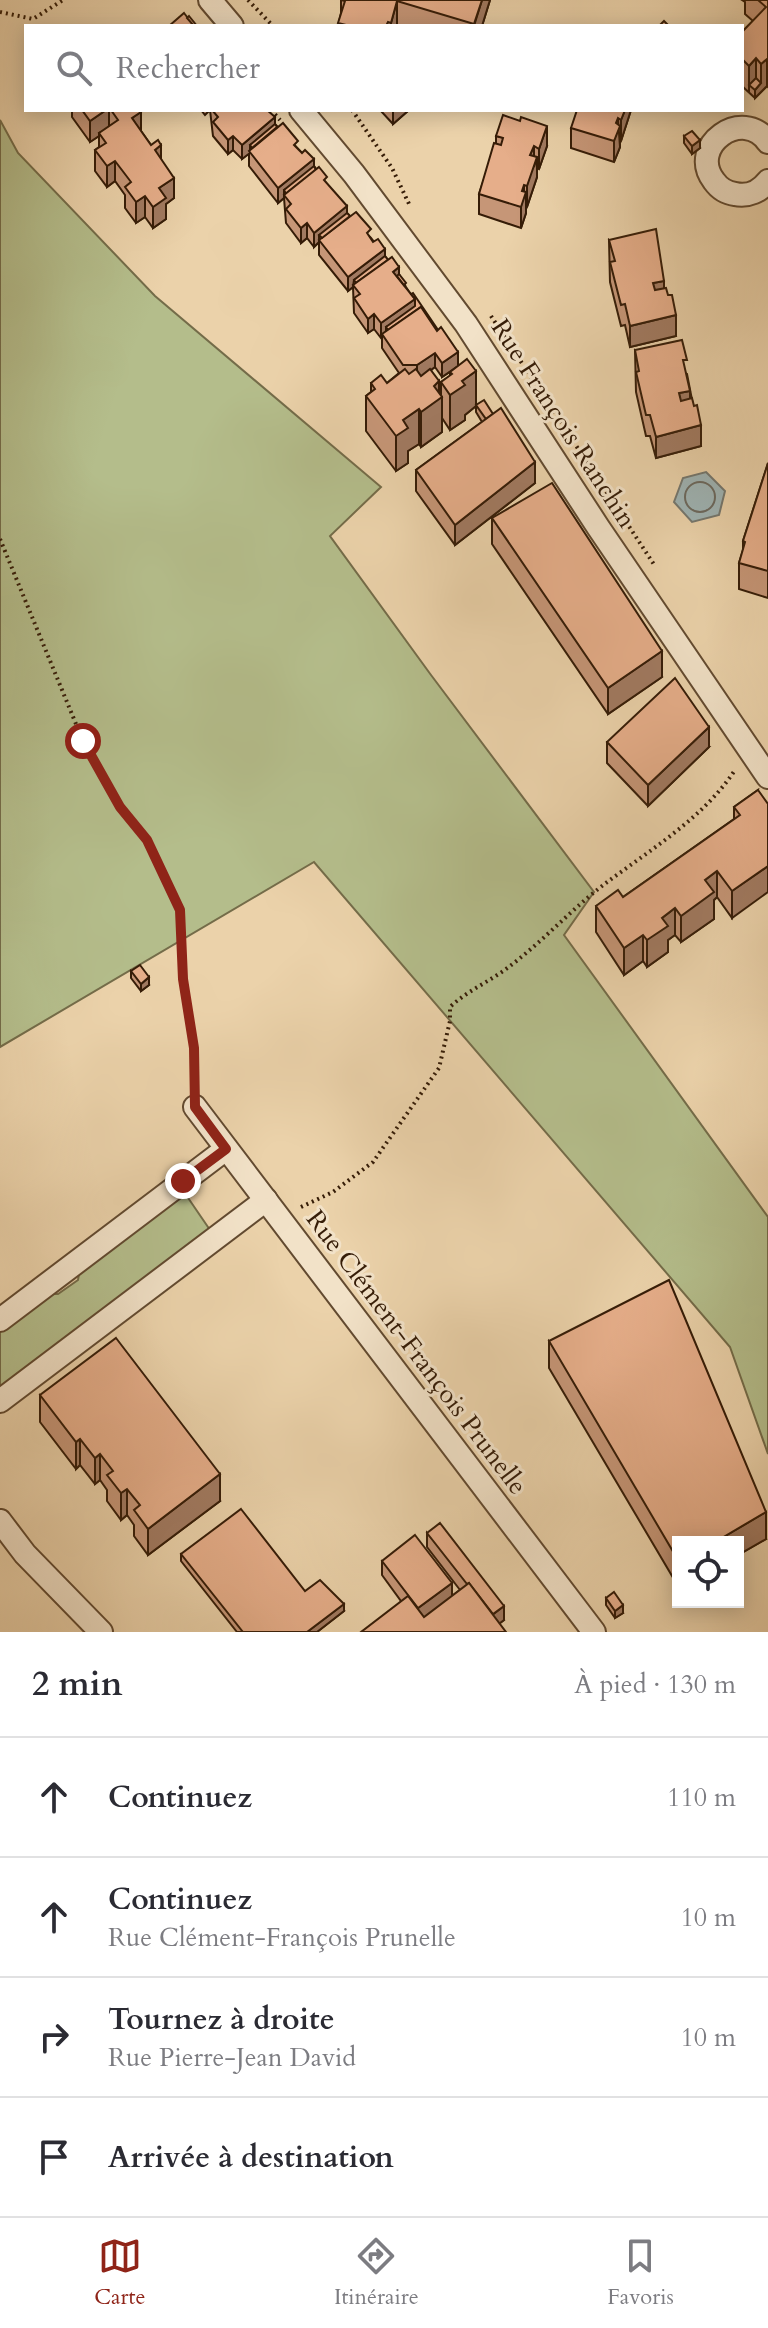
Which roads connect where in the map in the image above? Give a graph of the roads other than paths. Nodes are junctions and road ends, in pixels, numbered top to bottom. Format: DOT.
graph roads {
  1 [pos="210,0"];
  2 [pos="230,24"];
  3 [pos="303,112"];
  4 [pos="768,142"];
  5 [pos="768,181"];
  6 [pos="768,777"];
  7 [pos="195,1107"];
  8 [pos="226,1149"];
  9 [pos="273,1209"];
  10 [pos="0,1320"];
  11 [pos="0,1401"];
  12 [pos="0,1521"];
  13 [pos="101,1632"];
  14 [pos="594,1632"];
  1 -- 2 [label="street"];
  3 -- 6 [label="street, Rue François Ranchin"];
  4 -- 5 [label="street"];
  7 -- 8 [label="street, Rue Clément-François Prunelle"];
  8 -- 9 [label="street, Rue Clément-François Prunelle"];
  8 -- 10 [label="street"];
  9 -- 11 [label="street"];
  9 -- 14 [label="street, Rue Clément-François Prunelle"];
  12 -- 13 [label="street"];
}
